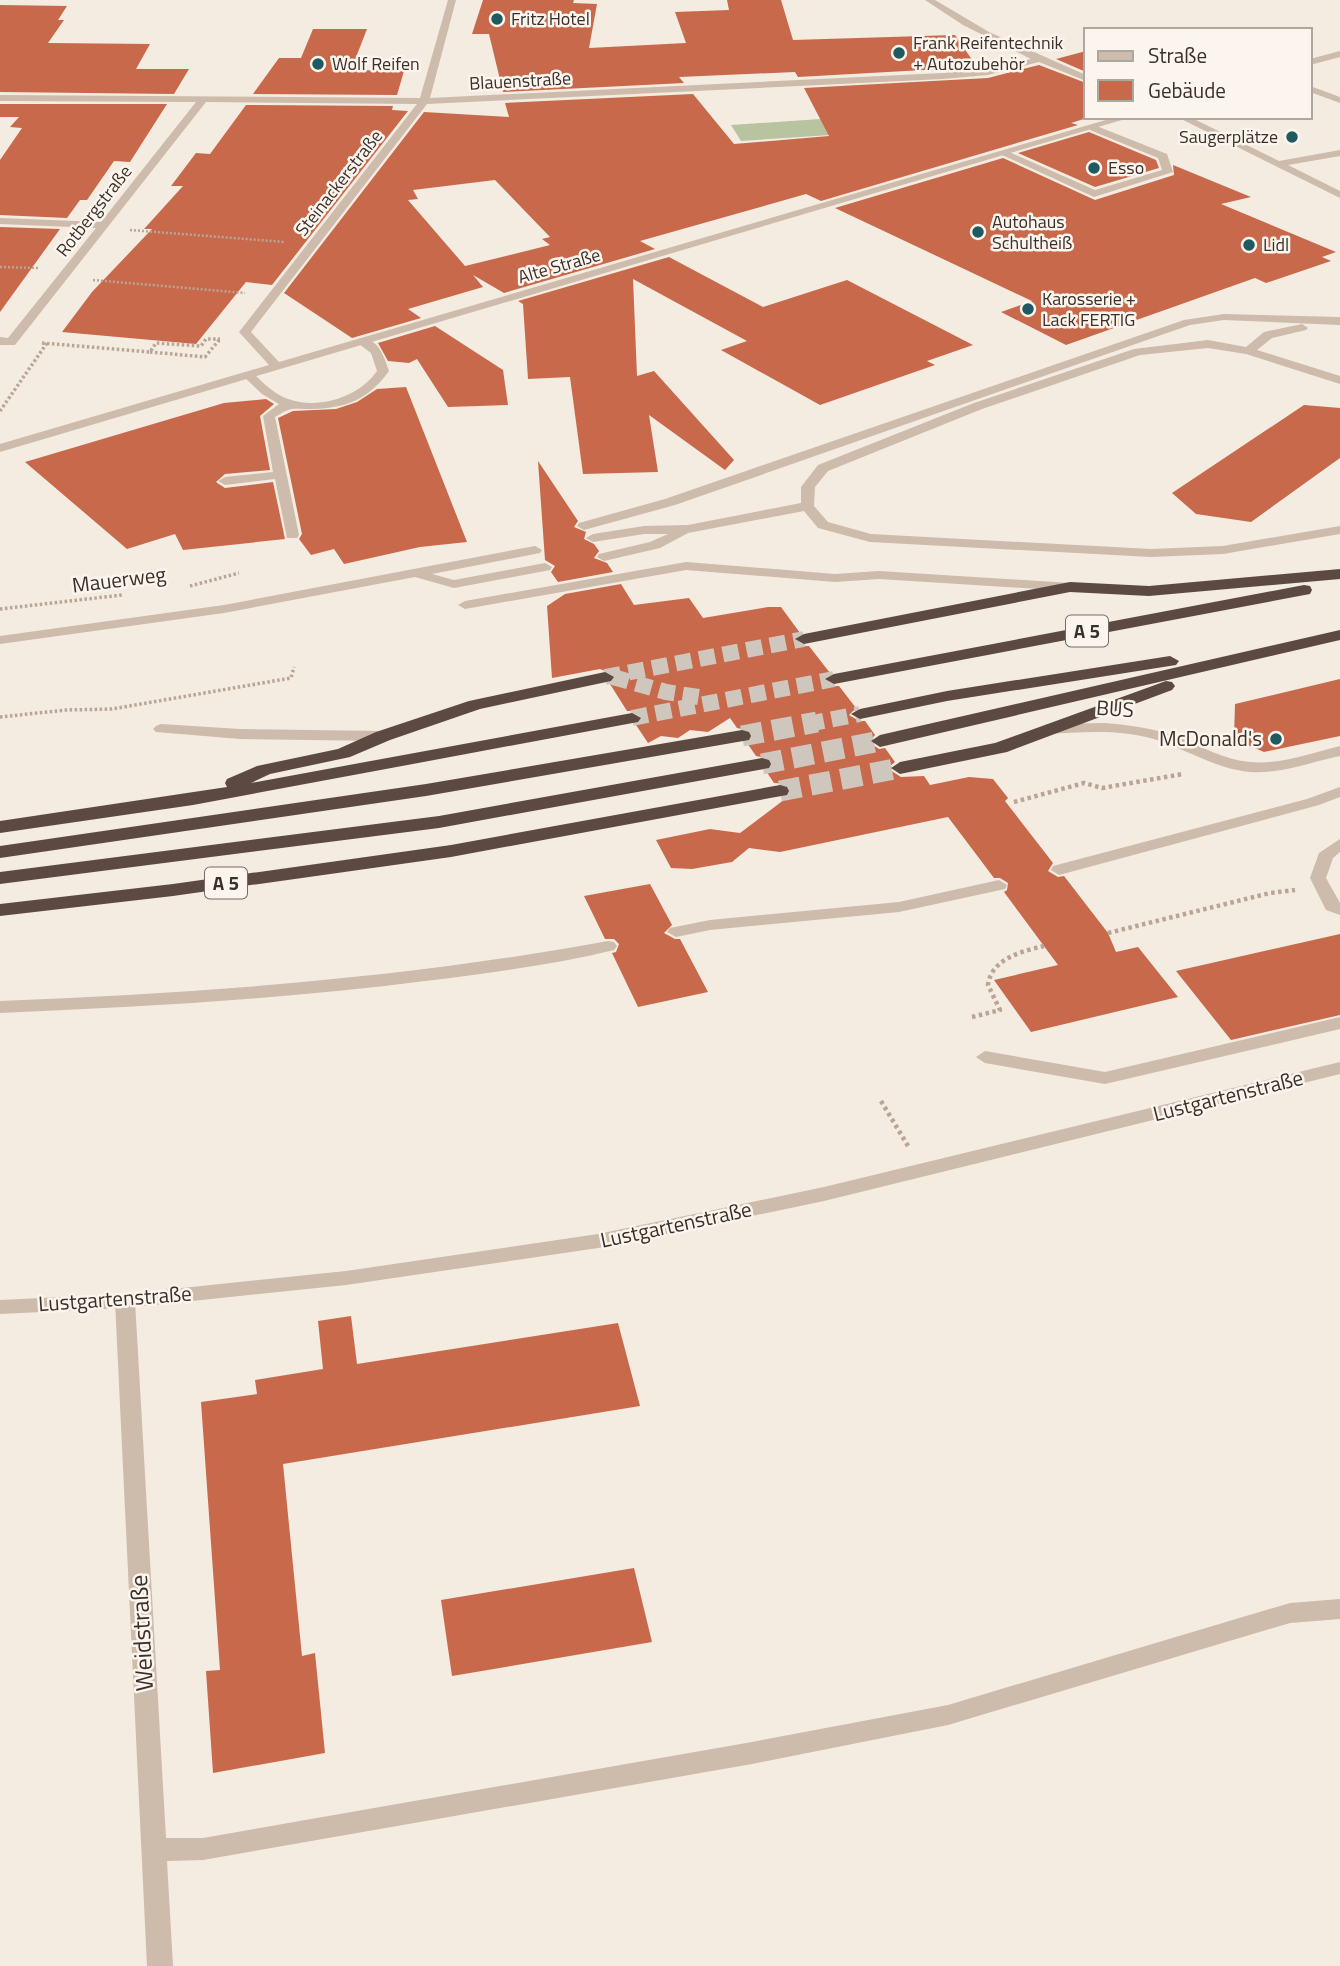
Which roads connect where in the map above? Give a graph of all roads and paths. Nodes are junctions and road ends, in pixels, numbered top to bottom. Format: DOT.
graph roads {
  1 [pos="452,0"];
  2 [pos="929,0"];
  3 [pos="1340,54"];
  4 [pos="1040,60"];
  5 [pos="1312,61"];
  6 [pos="1084,77"];
  7 [pos="1312,90"];
  8 [pos="1335,98"];
  9 [pos="0,99"];
  10 [pos="203,100"];
  11 [pos="424,102"];
  12 [pos="1121,119"];
  13 [pos="1186,119"];
  14 [pos="1094,128"];
  15 [pos="1125,142"];
  16 [pos="1113,146"];
  17 [pos="1340,153"];
  18 [pos="1005,154"];
  19 [pos="1052,163"];
  20 [pos="1278,164"];
  21 [pos="1036,168"];
  22 [pos="1340,195"];
  23 [pos="0,221"];
  24 [pos="105,225"];
  25 [pos="120,229"];
  26 [pos="297,243"];
  27 [pos="93,280"];
  28 [pos="257,293"];
  29 [pos="1340,321"];
  30 [pos="1325,323"];
  31 [pos="1340,327"];
  32 [pos="6,341"];
  33 [pos="363,341"];
  34 [pos="35,343"];
  35 [pos="47,344"];
  36 [pos="1248,351"];
  37 [pos="149,352"];
  38 [pos="277,367"];
  39 [pos="248,375"];
  40 [pos="1340,380"];
  41 [pos="288,403"];
  42 [pos="0,411"];
  43 [pos="0,448"];
  44 [pos="280,475"];
  45 [pos="225,481"];
  46 [pos="807,506"];
  47 [pos="584,526"];
  48 [pos="688,529"];
  49 [pos="1340,530"];
  50 [pos="292,535"];
  51 [pos="593,538"];
  52 [pos="533,546"];
  53 [pos="604,557"];
  54 [pos="545,567"];
  55 [pos="239,573"];
  56 [pos="418,574"];
  57 [pos="1340,574"];
  58 [pos="1340,584"];
  59 [pos="1070,587"];
  60 [pos="182,588"];
  61 [pos="130,594"];
  62 [pos="465,606"];
  63 [pos="0,609"];
  64 [pos="1340,635"];
  65 [pos="804,639"];
  66 [pos="0,640"];
  67 [pos="1270,649"];
  68 [pos="294,667"];
  69 [pos="605,677"];
  70 [pos="834,679"];
  71 [pos="859,714"];
  72 [pos="0,717"];
  73 [pos="632,718"];
  74 [pos="160,729"];
  75 [pos="1047,729"];
  76 [pos="383,736"];
  77 [pos="742,736"];
  78 [pos="880,741"];
  79 [pos="1340,751"];
  80 [pos="762,764"];
  81 [pos="900,768"];
  82 [pos="1185,774"];
  83 [pos="780,791"];
  84 [pos="1340,792"];
  85 [pos="1340,798"];
  86 [pos="193,800"];
  87 [pos="1014,802"];
  88 [pos="1312,802"];
  89 [pos="0,827"];
  90 [pos="1340,844"];
  91 [pos="0,852"];
  92 [pos="1059,870"];
  93 [pos="0,878"];
  94 [pos="999,885"];
  95 [pos="1322,886"];
  96 [pos="0,910"];
  97 [pos="1340,910"];
  98 [pos="676,932"];
  99 [pos="1108,933"];
  100 [pos="608,946"];
  101 [pos="1044,946"];
  102 [pos="0,1007"];
  103 [pos="972,1017"];
  104 [pos="1340,1023"];
  105 [pos="985,1057"];
  106 [pos="1340,1068"];
  107 [pos="881,1101"];
  108 [pos="924,1170"];
  109 [pos="125,1301"];
  110 [pos="0,1307"];
  111 [pos="1340,1609"];
  112 [pos="152,1850"];
  113 [pos="160,1966"];
  1 -- 11 [label="street, Steinackerstraße"];
  2 -- 4 [label="street"];
  3 -- 5 [label="street"];
  4 -- 6 [label="street"];
  4 -- 11 [label="street, Blauenstraße"];
  7 -- 8 [label="street"];
  9 -- 10 [label="street, Blauenstraße"];
  10 -- 11 [label="street, Blauenstraße"];
  10 -- 24 [label="street, Rotbergstraße"];
  11 -- 38 [label="street, Steinackerstraße"];
  12 -- 14 [label="street, Alte Straße"];
  13 -- 20 [label="street"];
  14 -- 15 [label="street"];
  14 -- 18 [label="street, Alte Straße"];
  15 -- 16 [label="street"];
  15 -- 21 [label="street"];
  17 -- 20 [label="street"];
  18 -- 21 [label="street"];
  18 -- 33 [label="street, Alte Straße"];
  19 -- 21 [label="street"];
  20 -- 22 [label="street"];
  23 -- 24 [label="street"];
  24 -- 32 [label="street, Rotbergstraße"];
  25 -- 26 [label="path"];
  27 -- 28 [label="path"];
  29 -- 30 [label="street"];
  30 -- 31 [label="street"];
  30 -- 36 [label="street"];
  30 -- 47 [label="street"];
  33 -- 38 [label="street, Alte Straße"];
  33 -- 41 [label="street"];
  34 -- 35 [label="path"];
  35 -- 37 [label="path"];
  35 -- 42 [label="path"];
  36 -- 40 [label="street"];
  36 -- 46 [label="street"];
  37 -- 37 [label="path"];
  38 -- 39 [label="street, Alte Straße"];
  39 -- 41 [label="street"];
  39 -- 43 [label="street, Alte Straße"];
  41 -- 44 [label="street"];
  44 -- 45 [label="street"];
  44 -- 50 [label="street"];
  46 -- 48 [label="street"];
  46 -- 49 [label="street"];
  48 -- 51 [label="street"];
  48 -- 53 [label="street"];
  52 -- 56 [label="street"];
  54 -- 56 [label="street"];
  55 -- 60 [label="path, Mauerweg"];
  56 -- 66 [label="street"];
  57 -- 59 [label="highway"];
  58 -- 70 [label="highway, A 5"];
  59 -- 62 [label="street"];
  59 -- 65 [label="highway"];
  61 -- 63 [label="path, Mauerweg"];
  64 -- 67 [label="highway, A 5"];
  67 -- 71 [label="highway, A 5"];
  67 -- 75 [label="highway, A 5"];
  67 -- 78 [label="highway, A 5"];
  68 -- 72 [label="path"];
  69 -- 76 [label="highway"];
  73 -- 86 [label="highway"];
  74 -- 76 [label="street"];
  75 -- 79 [label="street, BUS"];
  75 -- 81 [label="highway, A 5"];
  76 -- 86 [label="highway"];
  77 -- 91 [label="highway"];
  80 -- 93 [label="highway, A 5"];
  82 -- 87 [label="path"];
  83 -- 96 [label="highway, A 5"];
  84 -- 88 [label="street"];
  85 -- 88 [label="street"];
  86 -- 89 [label="highway"];
  88 -- 92 [label="street"];
  90 -- 95 [label="street"];
  94 -- 98 [label="street"];
  95 -- 97 [label="street"];
  95 -- 99 [label="path"];
  100 -- 102 [label="street"];
  101 -- 103 [label="path"];
  104 -- 105 [label="street"];
  106 -- 108 [label="street, Lustgartenstraße"];
  107 -- 108 [label="path"];
  108 -- 109 [label="street, Lustgartenstraße"];
  109 -- 110 [label="street, Lustgartenstraße"];
  109 -- 112 [label="street, Weidstraße"];
  111 -- 112 [label="street"];
  112 -- 113 [label="street, Weidstraße"];
}
